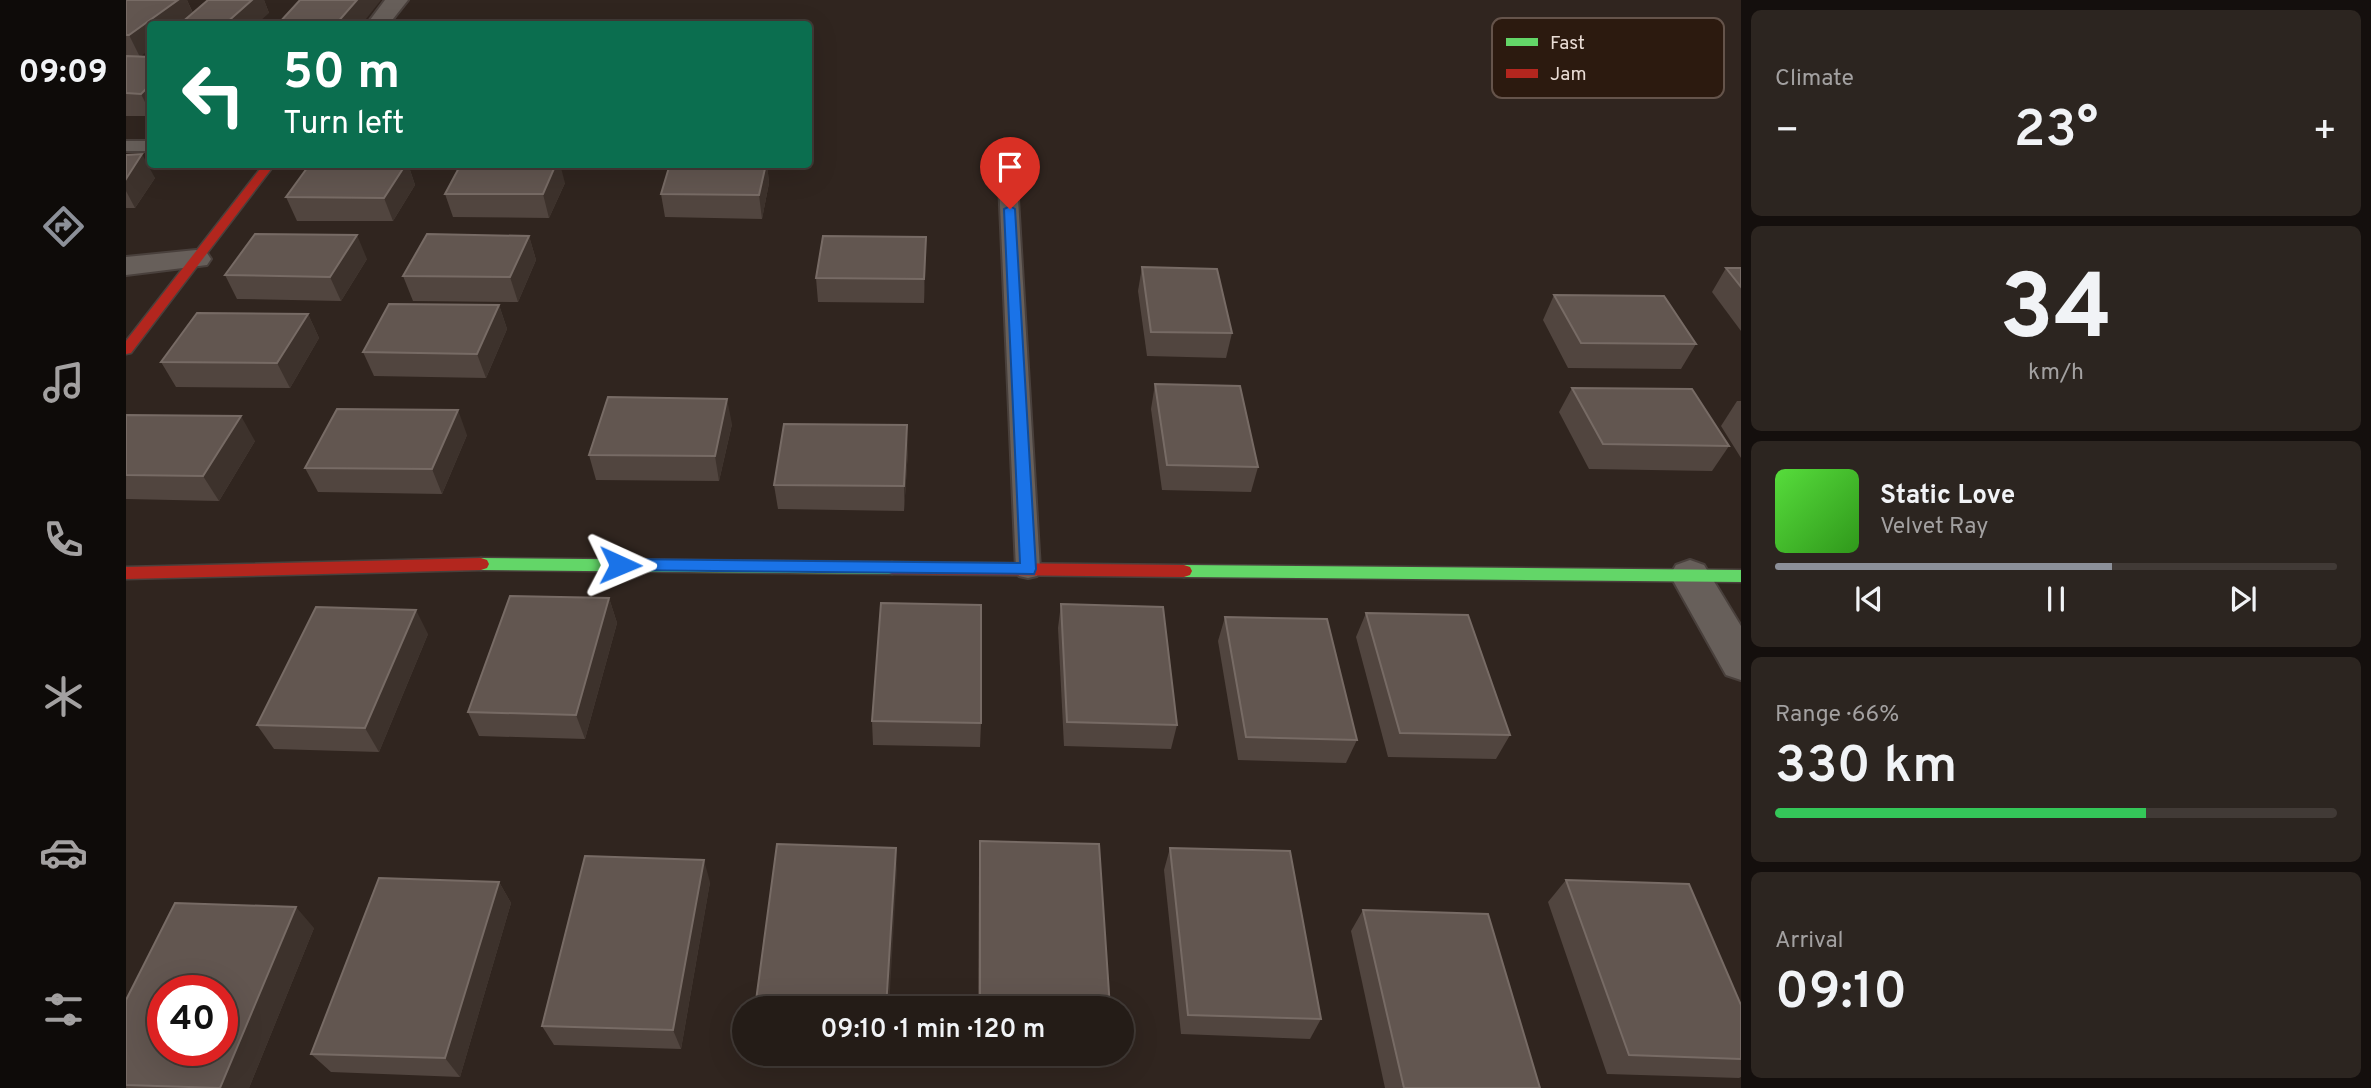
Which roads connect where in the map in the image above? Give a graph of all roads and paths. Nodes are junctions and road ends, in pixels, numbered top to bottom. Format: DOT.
graph roads {
  1 [pos="397,0"];
  2 [pos="380,21"];
  3 [pos="126,146"];
  4 [pos="147,146"];
  5 [pos="267,168"];
  6 [pos="1008,182"];
  7 [pos="196,259"];
  8 [pos="126,266"];
  9 [pos="126,350"];
  10 [pos="1028,569"];
  11 [pos="126,573"];
  12 [pos="1690,575"];
  13 [pos="1741,576"];
  14 [pos="1741,663"];
  1 -- 2 [label="street"];
  3 -- 4 [label="lane"];
  5 -- 7 [label="street"];
  6 -- 10 [label="lane"];
  7 -- 8 [label="street"];
  7 -- 9 [label="street"];
  10 -- 11 [label="street"];
  10 -- 12 [label="street"];
  12 -- 13 [label="street"];
  12 -- 14 [label="street"];
}
